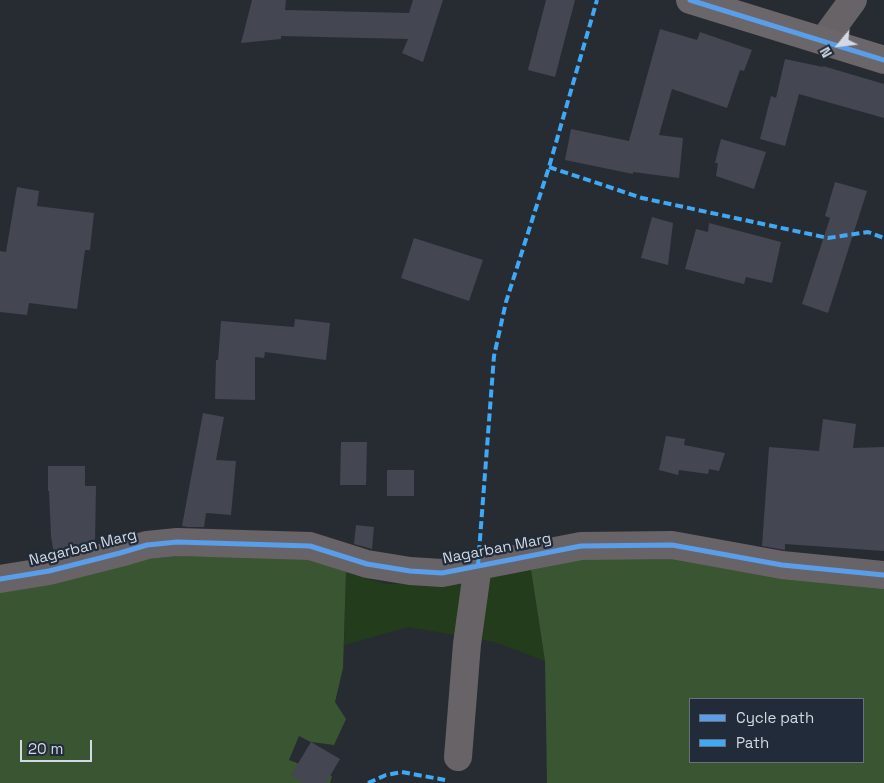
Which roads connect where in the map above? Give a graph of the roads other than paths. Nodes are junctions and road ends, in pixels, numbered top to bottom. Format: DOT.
graph roads {
  1 [pos="690,0"];
  2 [pos="854,0"];
  3 [pos="823,41"];
  4 [pos="884,60"];
  5 [pos="478,565"];
  6 [pos="884,575"];
  7 [pos="0,579"];
  8 [pos="458,757"];
  1 -- 3 [label="street"];
  2 -- 3 [label="street"];
  3 -- 4 [label="street"];
  5 -- 6 [label="street, Nagarban Marg"];
  5 -- 7 [label="street, Nagarban Marg"];
  5 -- 8 [label="street"];
}
